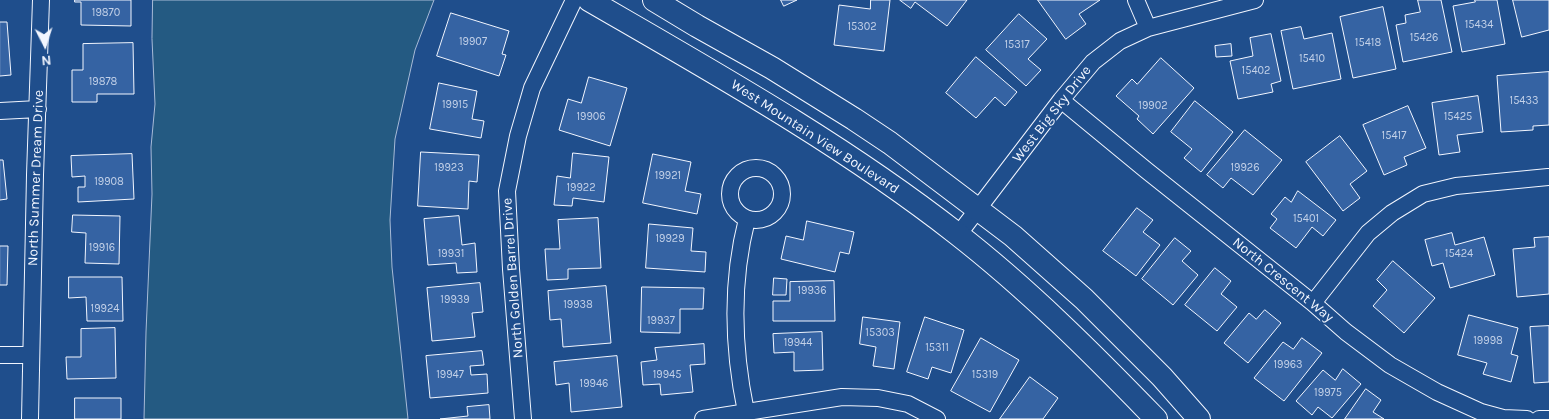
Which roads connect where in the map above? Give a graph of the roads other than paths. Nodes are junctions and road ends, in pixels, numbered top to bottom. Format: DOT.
graph roads {
  1 [pos="41,0"];
  2 [pos="574,0"];
  3 [pos="590,0"];
  4 [pos="654,0"];
  5 [pos="1136,0"];
  6 [pos="1255,0"];
  7 [pos="1148,28"];
  8 [pos="1061,100"];
  9 [pos="38,109"];
  10 [pos="0,112"];
  11 [pos="1548,177"];
  12 [pos="978,210"];
  13 [pos="747,219"];
  14 [pos="958,235"];
  15 [pos="1314,304"];
  16 [pos="0,355"];
  17 [pos="31,355"];
  18 [pos="746,412"];
  19 [pos="30,419"];
  20 [pos="523,419"];
  21 [pos="703,419"];
  22 [pos="937,419"];
  23 [pos="1156,419"];
  24 [pos="1199,419"];
  25 [pos="1526,419"];
  26 [pos="1539,419"];
  27 [pos="1549,419"];
  1 -- 9 [label="street, North Summer Dream Drive"];
  2 -- 20 [label="street, North Golden Barrel Drive"];
  3 -- 14 [label="street, West Mountain View Boulevard"];
  4 -- 12 [label="street"];
  5 -- 7 [label="street"];
  6 -- 7 [label="street, West Big Sky Drive"];
  7 -- 8 [label="street, West Big Sky Drive"];
  8 -- 12 [label="street, West Big Sky Drive"];
  8 -- 15 [label="street, North Crescent Way"];
  9 -- 10 [label="street"];
  9 -- 17 [label="street, North Summer Dream Drive"];
  11 -- 15 [label="street"];
  12 -- 14 [label="street, West Big Sky Drive"];
  12 -- 24 [label="street"];
  13 -- 18 [label="street"];
  14 -- 23 [label="street, West Mountain View Boulevard"];
  15 -- 25 [label="street, North Crescent Way"];
  16 -- 17 [label="street"];
  17 -- 19 [label="street, North Summer Dream Drive"];
  18 -- 21 [label="street"];
  18 -- 22 [label="street"];
  26 -- 27 [label="street"];
}
